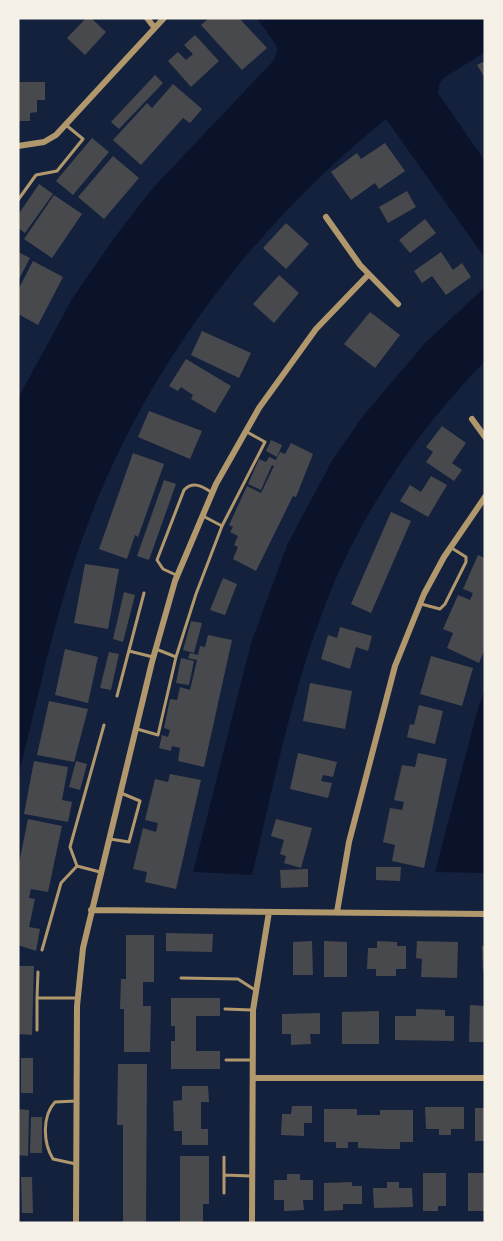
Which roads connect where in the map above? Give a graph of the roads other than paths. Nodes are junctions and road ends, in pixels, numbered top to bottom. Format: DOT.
graph roads {
  1 [pos="147,18"];
  2 [pos="164,18"];
  3 [pos="154,27"];
  4 [pos="66,124"];
  5 [pos="18,146"];
  6 [pos="18,200"];
  7 [pos="326,217"];
  8 [pos="368,275"];
  9 [pos="398,304"];
  10 [pos="472,419"];
  11 [pos="245,431"];
  12 [pos="485,437"];
  13 [pos="212,493"];
  14 [pos="485,496"];
  15 [pos="202,516"];
  16 [pos="222,526"];
  17 [pos="450,547"];
  18 [pos="178,575"];
  19 [pos="144,593"];
  20 [pos="420,604"];
  21 [pos="156,649"];
  22 [pos="128,651"];
  23 [pos="153,657"];
  24 [pos="176,657"];
  25 [pos="117,696"];
  26 [pos="104,725"];
  27 [pos="136,728"];
  28 [pos="120,793"];
  29 [pos="109,839"];
  30 [pos="77,866"];
  31 [pos="100,872"];
  32 [pos="91,910"];
  33 [pos="269,912"];
  34 [pos="337,912"];
  35 [pos="485,914"];
  36 [pos="42,950"];
  37 [pos="38,972"];
  38 [pos="181,978"];
  39 [pos="255,990"];
  40 [pos="38,998"];
  41 [pos="77,998"];
  42 [pos="225,1008"];
  43 [pos="253,1010"];
  44 [pos="37,1030"];
  45 [pos="226,1060"];
  46 [pos="253,1060"];
  47 [pos="254,1078"];
  48 [pos="485,1078"];
  49 [pos="76,1101"];
  50 [pos="224,1156"];
  51 [pos="76,1164"];
  52 [pos="224,1175"];
  53 [pos="253,1176"];
  54 [pos="224,1193"];
  55 [pos="76,1223"];
  56 [pos="252,1223"];
  1 -- 3 [label="street"];
  2 -- 3 [label="street"];
  3 -- 4 [label="street"];
  4 -- 5 [label="street"];
  4 -- 6 [label="lane"];
  7 -- 8 [label="street"];
  8 -- 9 [label="street"];
  8 -- 11 [label="street"];
  10 -- 12 [label="street"];
  11 -- 13 [label="street"];
  11 -- 16 [label="lane"];
  13 -- 15 [label="street"];
  13 -- 18 [label="lane"];
  14 -- 17 [label="street"];
  15 -- 16 [label="lane"];
  15 -- 18 [label="street"];
  16 -- 24 [label="lane"];
  17 -- 20 [label="street"];
  17 -- 20 [label="lane"];
  18 -- 21 [label="street"];
  19 -- 22 [label="lane"];
  20 -- 34 [label="street"];
  21 -- 23 [label="street"];
  21 -- 24 [label="lane"];
  22 -- 23 [label="lane"];
  22 -- 25 [label="lane"];
  23 -- 27 [label="street"];
  24 -- 27 [label="lane"];
  26 -- 30 [label="lane"];
  27 -- 28 [label="street"];
  28 -- 29 [label="street"];
  28 -- 29 [label="lane"];
  29 -- 31 [label="street"];
  30 -- 31 [label="lane"];
  30 -- 36 [label="lane"];
  31 -- 32 [label="street"];
  32 -- 33 [label="street"];
  32 -- 41 [label="street"];
  33 -- 34 [label="street"];
  33 -- 39 [label="street"];
  34 -- 35 [label="street"];
  37 -- 40 [label="lane"];
  38 -- 39 [label="lane"];
  39 -- 43 [label="street"];
  40 -- 41 [label="lane"];
  40 -- 44 [label="lane"];
  41 -- 49 [label="street"];
  42 -- 43 [label="lane"];
  43 -- 46 [label="street"];
  45 -- 46 [label="lane"];
  46 -- 47 [label="street"];
  47 -- 48 [label="street"];
  47 -- 53 [label="street"];
  49 -- 51 [label="street"];
  49 -- 51 [label="lane"];
  50 -- 52 [label="lane"];
  51 -- 55 [label="street"];
  52 -- 53 [label="lane"];
  52 -- 54 [label="lane"];
  53 -- 56 [label="street"];
}
